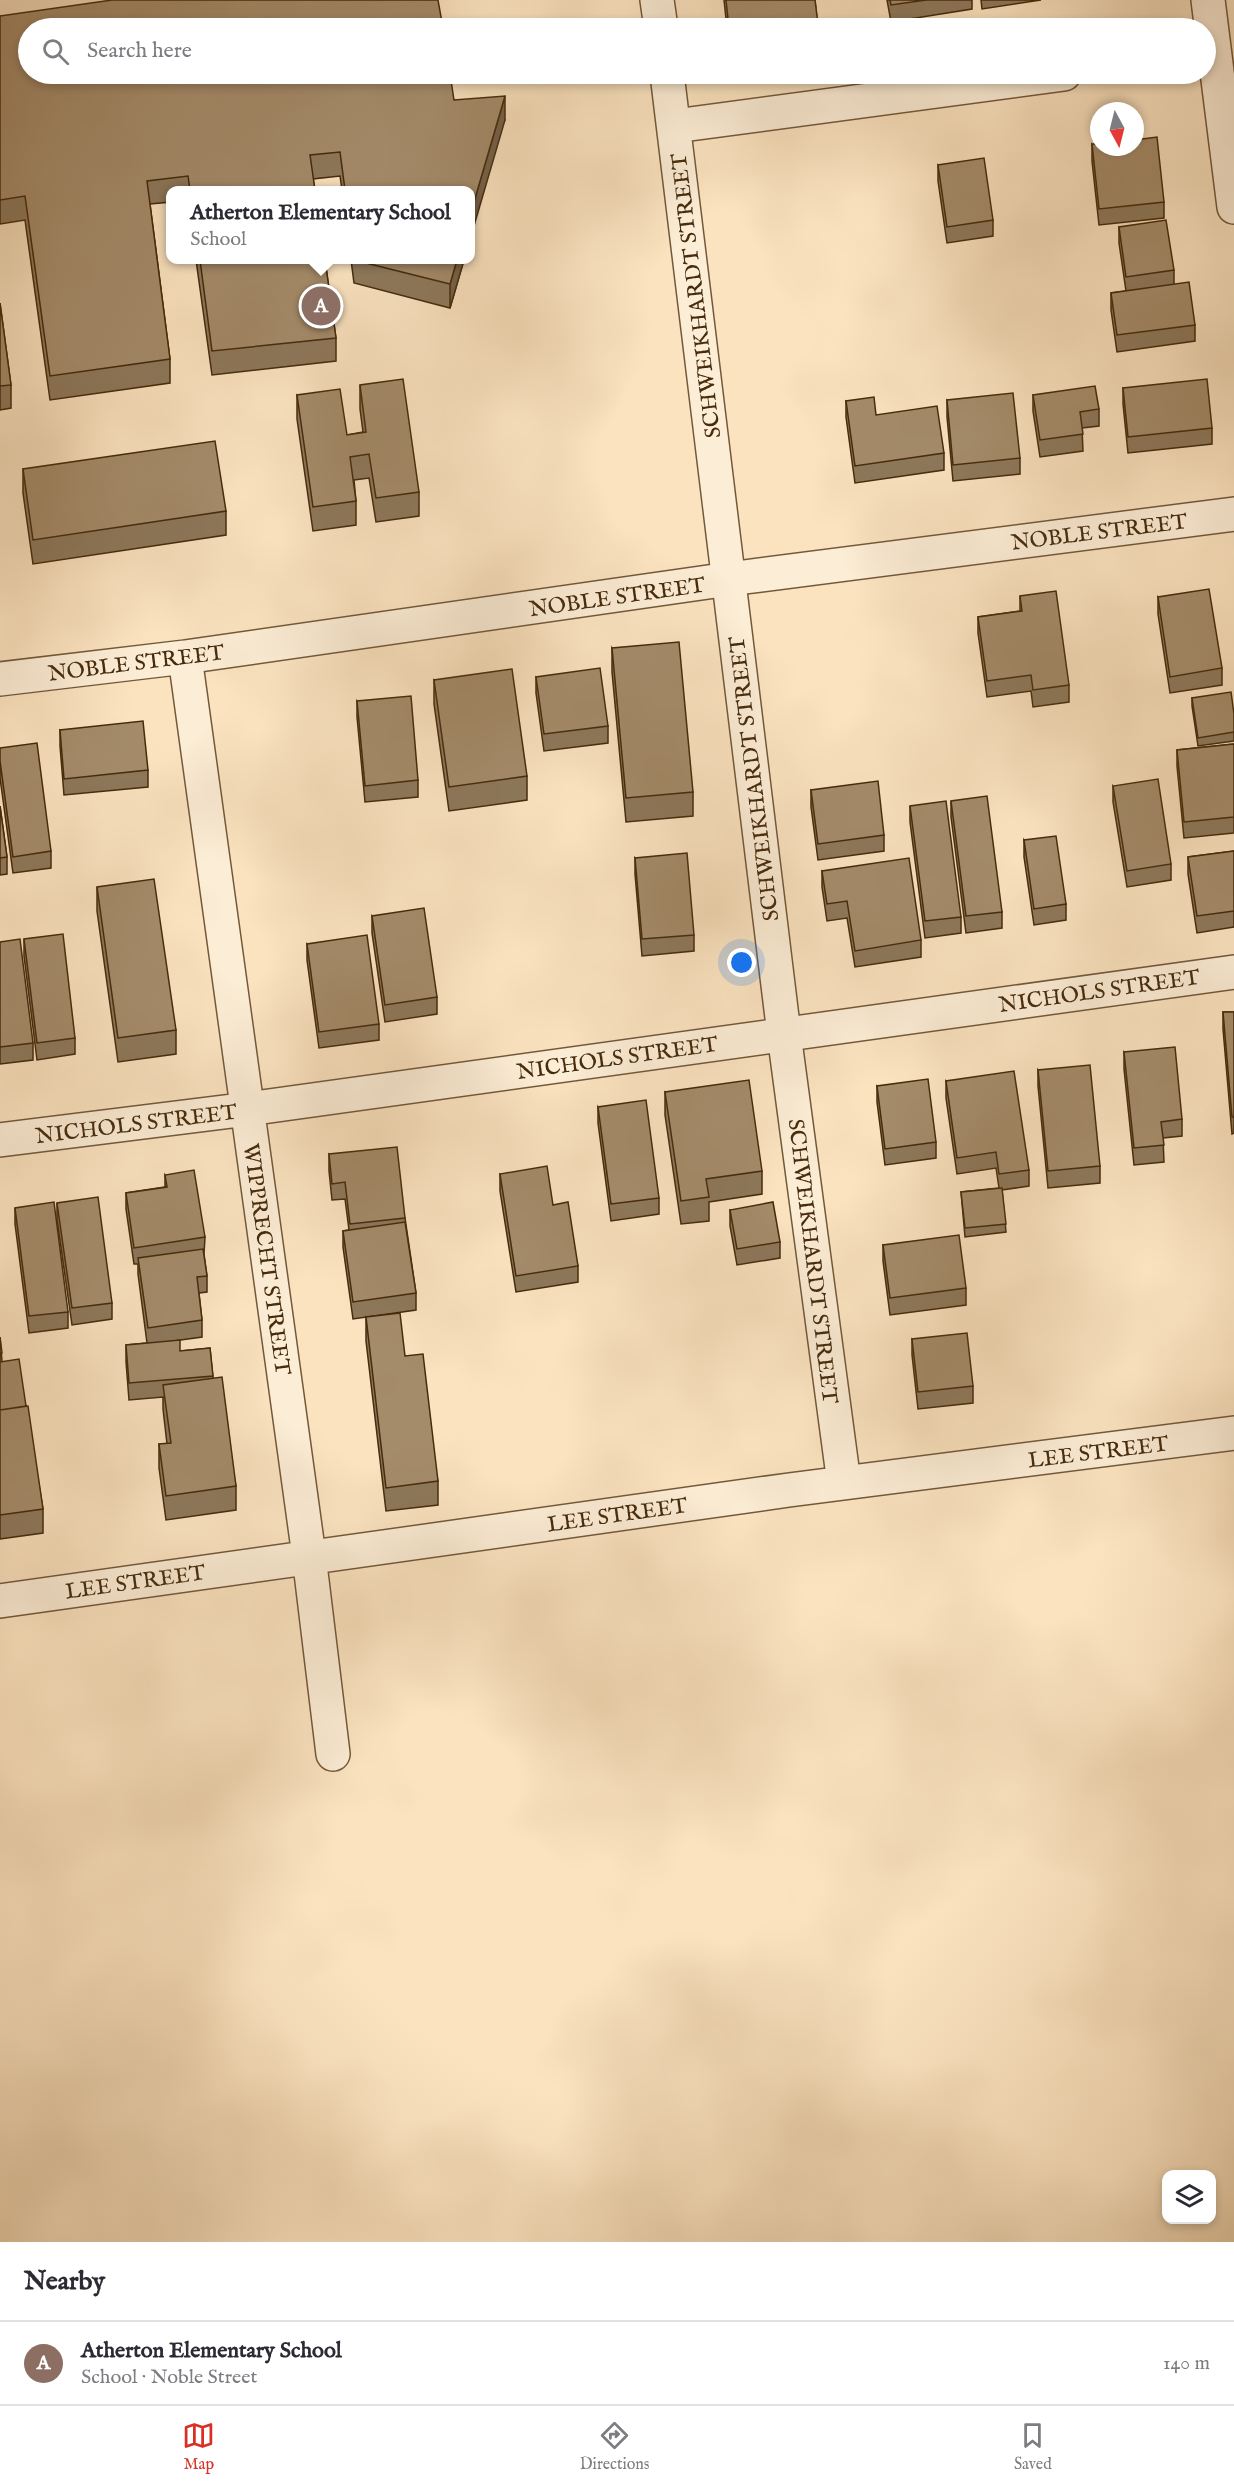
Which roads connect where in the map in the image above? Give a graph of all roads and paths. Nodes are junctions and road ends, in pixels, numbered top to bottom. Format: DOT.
graph roads {
  1 [pos="657,0"];
  2 [pos="1208,0"];
  3 [pos="660,18"];
  4 [pos="1211,18"];
  5 [pos="1218,53"];
  6 [pos="669,84"];
  7 [pos="989,84"];
  8 [pos="675,126"];
  9 [pos="1234,207"];
  10 [pos="1234,514"];
  11 [pos="729,579"];
  12 [pos="185,657"];
  13 [pos="0,679"];
  14 [pos="1234,972"];
  15 [pos="784,1034"];
  16 [pos="248,1109"];
  17 [pos="0,1140"];
  18 [pos="1234,1433"];
  19 [pos="844,1483"];
  20 [pos="309,1556"];
  21 [pos="0,1601"];
  22 [pos="333,1754"];
  1 -- 3 [label="street"];
  2 -- 4 [label="street"];
  5 -- 9 [label="street"];
  6 -- 8 [label="street, SCHWEIKHARDT STREET"];
  7 -- 8 [label="street"];
  8 -- 11 [label="street, SCHWEIKHARDT STREET"];
  10 -- 11 [label="street, NOBLE STREET"];
  11 -- 12 [label="street, NOBLE STREET"];
  11 -- 15 [label="street, SCHWEIKHARDT STREET"];
  12 -- 13 [label="street, NOBLE STREET"];
  12 -- 16 [label="street, WIPPRECHT STREET"];
  14 -- 15 [label="street, NICHOLS STREET"];
  15 -- 16 [label="street, NICHOLS STREET"];
  15 -- 19 [label="street, SCHWEIKHARDT STREET"];
  16 -- 17 [label="street, NICHOLS STREET"];
  16 -- 20 [label="street, WIPPRECHT STREET"];
  18 -- 19 [label="street, LEE STREET"];
  19 -- 20 [label="street, LEE STREET"];
  20 -- 21 [label="street, LEE STREET"];
  20 -- 22 [label="street, WIPPRECHT STREET"];
}
